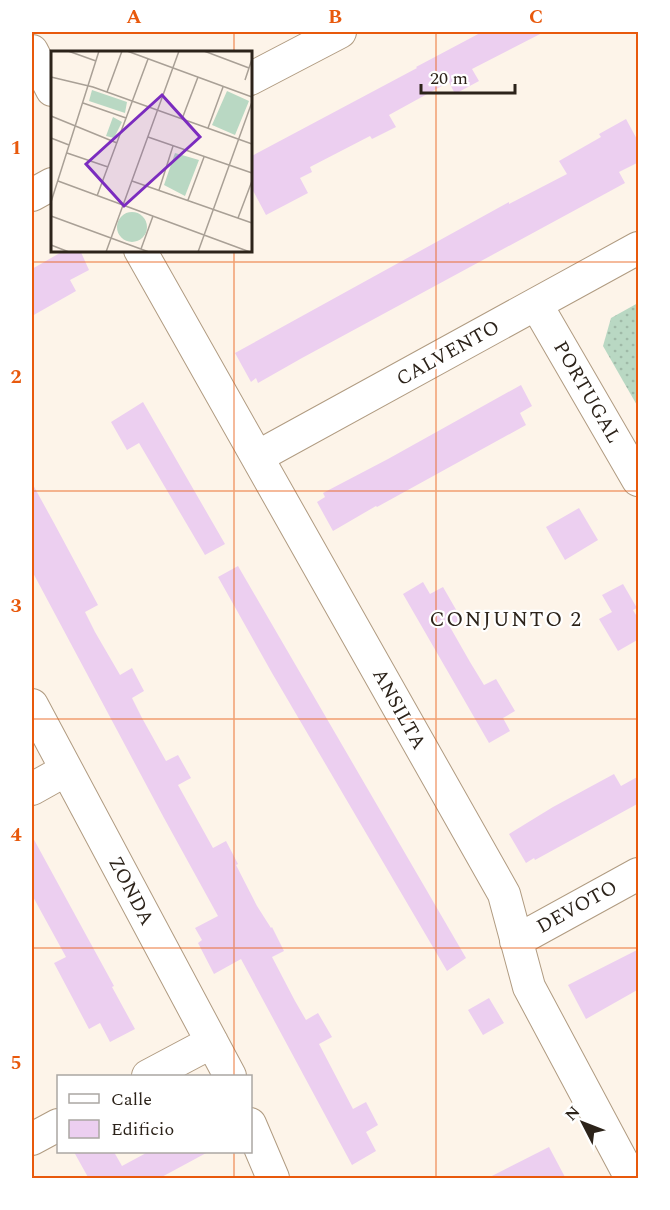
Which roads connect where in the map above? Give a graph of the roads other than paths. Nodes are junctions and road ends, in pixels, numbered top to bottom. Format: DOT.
graph roads {
  1 [pos="340,32"];
  2 [pos="32,51"];
  3 [pos="252,78"];
  4 [pos="51,88"];
  5 [pos="51,185"];
  6 [pos="32,195"];
  7 [pos="639,248"];
  8 [pos="141,252"];
  9 [pos="536,304"];
  10 [pos="257,457"];
  11 [pos="639,480"];
  12 [pos="32,705"];
  13 [pos="66,770"];
  14 [pos="32,789"];
  15 [pos="639,874"];
  16 [pos="516,941"];
  17 [pos="212,1042"];
  18 [pos="152,1075"];
  19 [pos="229,1075"];
  20 [pos="57,1126"];
  21 [pos="252,1130"];
  22 [pos="32,1139"];
  23 [pos="273,1179"];
  24 [pos="631,1179"];
  1 -- 3 [label="street"];
  2 -- 4 [label="street"];
  5 -- 6 [label="street"];
  7 -- 9 [label="street, CALVENTO"];
  8 -- 10 [label="street, ANSILTA"];
  9 -- 10 [label="street, CALVENTO"];
  9 -- 11 [label="street, PORTUGAL"];
  10 -- 16 [label="street, ANSILTA"];
  12 -- 13 [label="street, ZONDA"];
  13 -- 14 [label="street"];
  13 -- 17 [label="street, ZONDA"];
  15 -- 16 [label="street, DEVOTO"];
  16 -- 24 [label="street, ANSILTA"];
  17 -- 18 [label="street"];
  17 -- 19 [label="street, ZONDA"];
  20 -- 22 [label="street"];
  21 -- 23 [label="street"];
}
